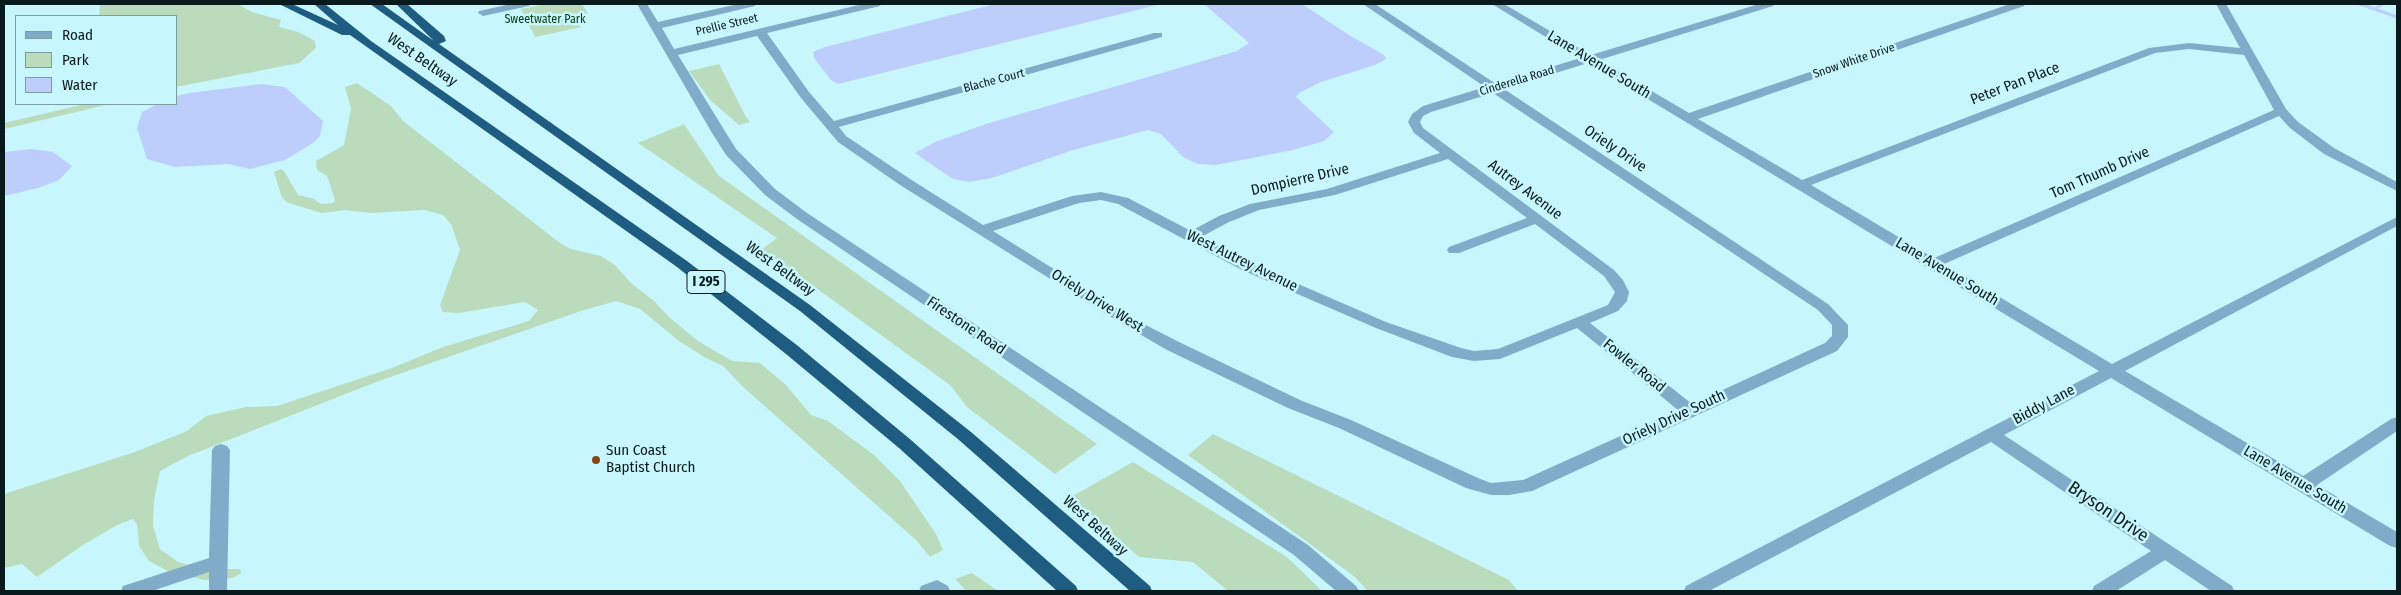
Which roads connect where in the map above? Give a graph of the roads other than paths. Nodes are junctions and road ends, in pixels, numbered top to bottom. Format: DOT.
graph roads {
  1 [pos="284,4"];
  2 [pos="319,4"];
  3 [pos="375,4"];
  4 [pos="401,4"];
  5 [pos="525,4"];
  6 [pos="642,4"];
  7 [pos="751,4"];
  8 [pos="876,4"];
  9 [pos="1368,4"];
  10 [pos="1497,4"];
  11 [pos="1769,4"];
  12 [pos="2020,4"];
  13 [pos="2221,4"];
  14 [pos="483,13"];
  15 [pos="655,26"];
  16 [pos="760,32"];
  17 [pos="1158,35"];
  18 [pos="367,43"];
  19 [pos="438,47"];
  20 [pos="2248,52"];
  21 [pos="671,53"];
  22 [pos="1590,59"];
  23 [pos="1494,88"];
  24 [pos="2281,111"];
  25 [pos="1688,118"];
  26 [pos="1414,122"];
  27 [pos="830,126"];
  28 [pos="1449,154"];
  29 [pos="1800,185"];
  30 [pos="2397,187"];
  31 [pos="1537,219"];
  32 [pos="2397,221"];
  33 [pos="984,229"];
  34 [pos="1191,237"];
  35 [pos="1454,250"];
  36 [pos="1933,264"];
  37 [pos="1618,283"];
  38 [pos="1579,322"];
  39 [pos="1840,325"];
  40 [pos="2111,370"];
  41 [pos="1690,411"];
  42 [pos="2397,423"];
  43 [pos="1991,434"];
  44 [pos="221,450"];
  45 [pos="2303,484"];
  46 [pos="1491,489"];
  47 [pos="2397,541"];
  48 [pos="2165,551"];
  49 [pos="218,562"];
  50 [pos="130,591"];
  51 [pos="218,591"];
  52 [pos="1069,591"];
  53 [pos="1143,591"];
  54 [pos="1349,591"];
  55 [pos="1692,591"];
  56 [pos="2101,591"];
  57 [pos="2225,591"];
  1 -- 18 [label="highway"];
  2 -- 18 [label="highway, West Beltway / I 295"];
  3 -- 19 [label="highway, West Beltway / I 295"];
  4 -- 19 [label="highway"];
  5 -- 14 [label="street"];
  6 -- 15 [label="street, Firestone Road"];
  7 -- 15 [label="street"];
  8 -- 16 [label="street, Prellie Street"];
  9 -- 23 [label="street, Oriely Drive"];
  10 -- 22 [label="street, Lane Avenue South"];
  11 -- 22 [label="street, Cinderella Road"];
  12 -- 25 [label="street, Snow White Drive"];
  13 -- 20 [label="street"];
  15 -- 21 [label="street, Firestone Road"];
  16 -- 21 [label="street, Prellie Street"];
  16 -- 27 [label="street, Oriely Drive West"];
  17 -- 27 [label="street, Blache Court"];
  18 -- 52 [label="highway, West Beltway / I 295"];
  19 -- 53 [label="highway, West Beltway / I 295"];
  20 -- 24 [label="street"];
  20 -- 29 [label="street, Peter Pan Place"];
  21 -- 54 [label="street, Firestone Road"];
  22 -- 23 [label="street, Cinderella Road"];
  22 -- 25 [label="street, Lane Avenue South"];
  23 -- 26 [label="street, Cinderella Road"];
  23 -- 39 [label="street, Oriely Drive"];
  24 -- 30 [label="street"];
  24 -- 36 [label="street, Tom Thumb Drive"];
  25 -- 29 [label="street, Lane Avenue South"];
  26 -- 28 [label="street, Autrey Avenue"];
  27 -- 33 [label="street, Oriely Drive West"];
  28 -- 31 [label="street, Autrey Avenue"];
  28 -- 34 [label="street, Dompierre Drive"];
  29 -- 36 [label="street, Lane Avenue South"];
  31 -- 35 [label="street"];
  31 -- 37 [label="street, Autrey Avenue"];
  32 -- 40 [label="street, Biddy Lane"];
  33 -- 34 [label="street, West Autrey Avenue"];
  33 -- 46 [label="street, Oriely Drive West"];
  34 -- 38 [label="street, West Autrey Avenue"];
  36 -- 40 [label="street, Lane Avenue South"];
  37 -- 38 [label="street, West Autrey Avenue"];
  38 -- 41 [label="street, Fowler Road"];
  39 -- 41 [label="street, Oriely Drive South"];
  40 -- 43 [label="street, Biddy Lane"];
  40 -- 45 [label="street, Lane Avenue South"];
  41 -- 46 [label="street, Oriely Drive South"];
  42 -- 45 [label="street"];
  43 -- 48 [label="street, Bryson Drive"];
  43 -- 55 [label="street, Biddy Lane"];
  44 -- 49 [label="street"];
  45 -- 47 [label="street, Lane Avenue South"];
  48 -- 56 [label="street"];
  48 -- 57 [label="street, Bryson Drive"];
  49 -- 50 [label="street"];
  49 -- 51 [label="street"];
}
